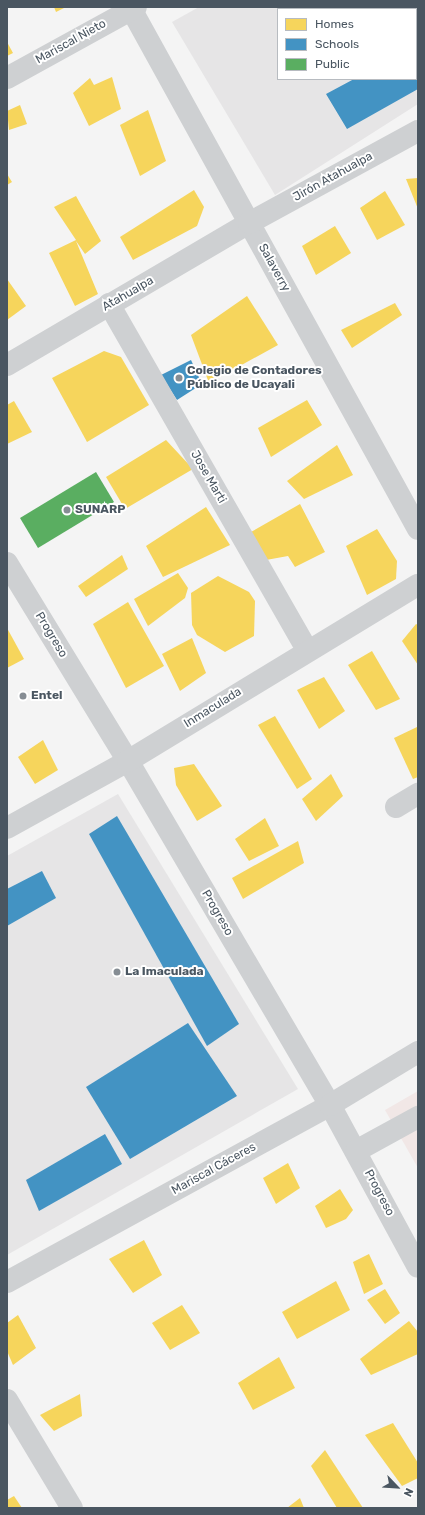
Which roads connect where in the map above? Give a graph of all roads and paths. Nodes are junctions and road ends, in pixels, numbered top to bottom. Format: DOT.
graph roads {
  1 [pos="132,8"];
  2 [pos="7,78"];
  3 [pos="418,131"];
  4 [pos="249,223"];
  5 [pos="109,304"];
  6 [pos="7,365"];
  7 [pos="418,529"];
  8 [pos="7,563"];
  9 [pos="418,585"];
  10 [pos="307,650"];
  11 [pos="128,761"];
  12 [pos="418,794"];
  13 [pos="396,807"];
  14 [pos="7,828"];
  15 [pos="418,1052"];
  16 [pos="330,1105"];
  17 [pos="418,1117"];
  18 [pos="356,1151"];
  19 [pos="418,1267"];
  20 [pos="7,1282"];
  21 [pos="7,1400"];
  22 [pos="72,1508"];
  1 -- 2 [label="street, Mariscal Nieto"];
  1 -- 4 [label="street, Salaverry"];
  3 -- 4 [label="street, Jirón Atahualpa"];
  4 -- 5 [label="street, Atahualpa"];
  4 -- 7 [label="street, Salaverry"];
  5 -- 6 [label="street, Atahualpa"];
  5 -- 10 [label="street, Jose Marti"];
  8 -- 11 [label="street, Progreso"];
  9 -- 10 [label="street, Inmaculada"];
  10 -- 11 [label="street, Inmaculada"];
  11 -- 14 [label="street, Inmaculada"];
  11 -- 16 [label="street, Progreso"];
  12 -- 13 [label="street"];
  15 -- 16 [label="street, Mariscal Cáceres"];
  16 -- 18 [label="street, Progreso"];
  16 -- 20 [label="street, Mariscal Cáceres"];
  17 -- 18 [label="street"];
  18 -- 19 [label="street, Progreso"];
  21 -- 22 [label="street"];
}
